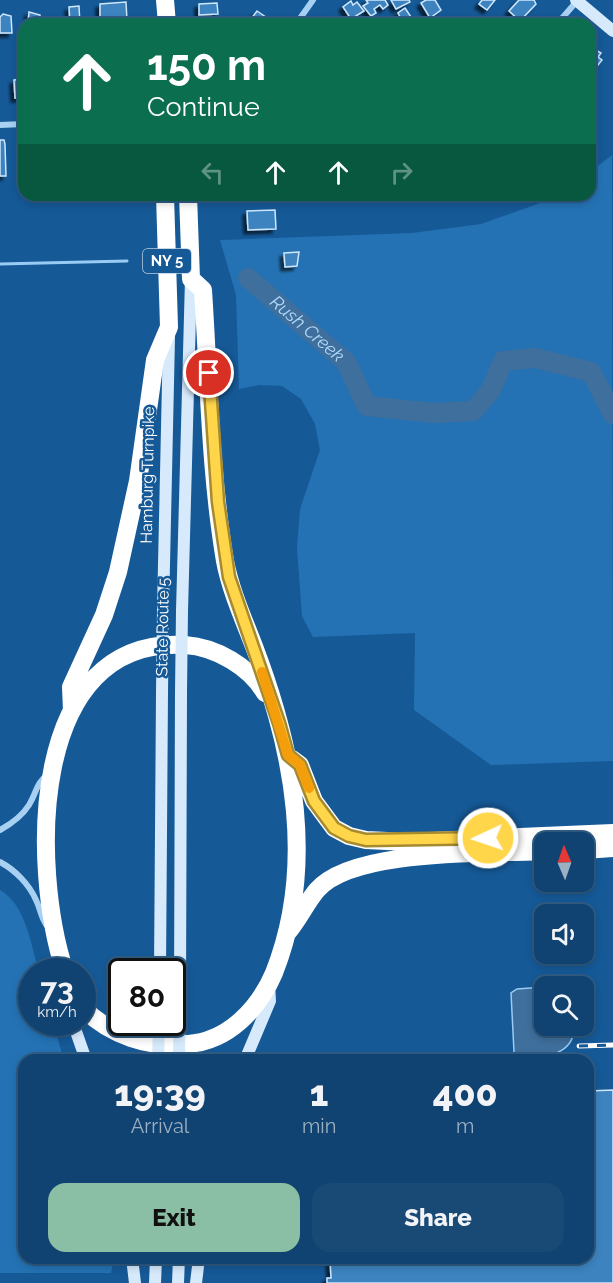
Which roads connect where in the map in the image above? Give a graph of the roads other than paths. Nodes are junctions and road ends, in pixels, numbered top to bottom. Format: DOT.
graph roads {
  1 [pos="165,0"];
  2 [pos="313,0"];
  3 [pos="576,0"];
  4 [pos="166,18"];
  5 [pos="300,18"];
  6 [pos="562,18"];
  7 [pos="613,31"];
  8 [pos="18,124"];
  9 [pos="0,125"];
  10 [pos="165,201"];
  11 [pos="188,201"];
  12 [pos="191,279"];
  13 [pos="169,327"];
  14 [pos="273,708"];
  15 [pos="72,711"];
  16 [pos="288,755"];
  17 [pos="52,772"];
  18 [pos="0,830"];
  19 [pos="613,833"];
  20 [pos="613,848"];
  21 [pos="594,849"];
  22 [pos="534,852"];
  23 [pos="0,862"];
  24 [pos="54,933"];
  25 [pos="286,933"];
  26 [pos="61,958"];
  27 [pos="160,958"];
  28 [pos="269,984"];
  29 [pos="96,1019"];
  30 [pos="78,1036"];
  31 [pos="159,1036"];
  32 [pos="84,1054"];
  33 [pos="158,1054"];
  34 [pos="179,1054"];
  35 [pos="248,1054"];
  36 [pos="133,1264"];
  37 [pos="156,1264"];
  38 [pos="179,1264"];
  39 [pos="198,1264"];
  40 [pos="135,1283"];
  41 [pos="155,1283"];
  42 [pos="178,1283"];
  43 [pos="196,1283"];
  1 -- 4 [label="highway"];
  2 -- 5 [label="street"];
  3 -- 6 [label="street"];
  3 -- 7 [label="main road"];
  8 -- 9 [label="street"];
  10 -- 13 [label="highway, Hamburg Turnpike / NY 5"];
  11 -- 12 [label="highway, State Route 5 / NY 5"];
  12 -- 14 [label="highway"];
  12 -- 34 [label="main road, State Route 5 / NY 5, bridge"];
  13 -- 15 [label="highway"];
  13 -- 27 [label="main road, Hamburg Turnpike / NY 5, bridge"];
  14 -- 15 [label="highway"];
  14 -- 16 [label="highway"];
  15 -- 17 [label="highway"];
  16 -- 19 [label="highway"];
  16 -- 25 [label="highway"];
  17 -- 18 [label="street"];
  17 -- 24 [label="highway"];
  20 -- 21 [label="highway"];
  22 -- 25 [label="highway"];
  23 -- 24 [label="street"];
  24 -- 26 [label="highway"];
  25 -- 28 [label="highway"];
  28 -- 29 [label="highway"];
  28 -- 35 [label="main road"];
  30 -- 32 [label="main road"];
  31 -- 33 [label="main road, bridge"];
  36 -- 40 [label="main road"];
  37 -- 41 [label="main road"];
  38 -- 42 [label="main road"];
  39 -- 43 [label="main road"];
}
